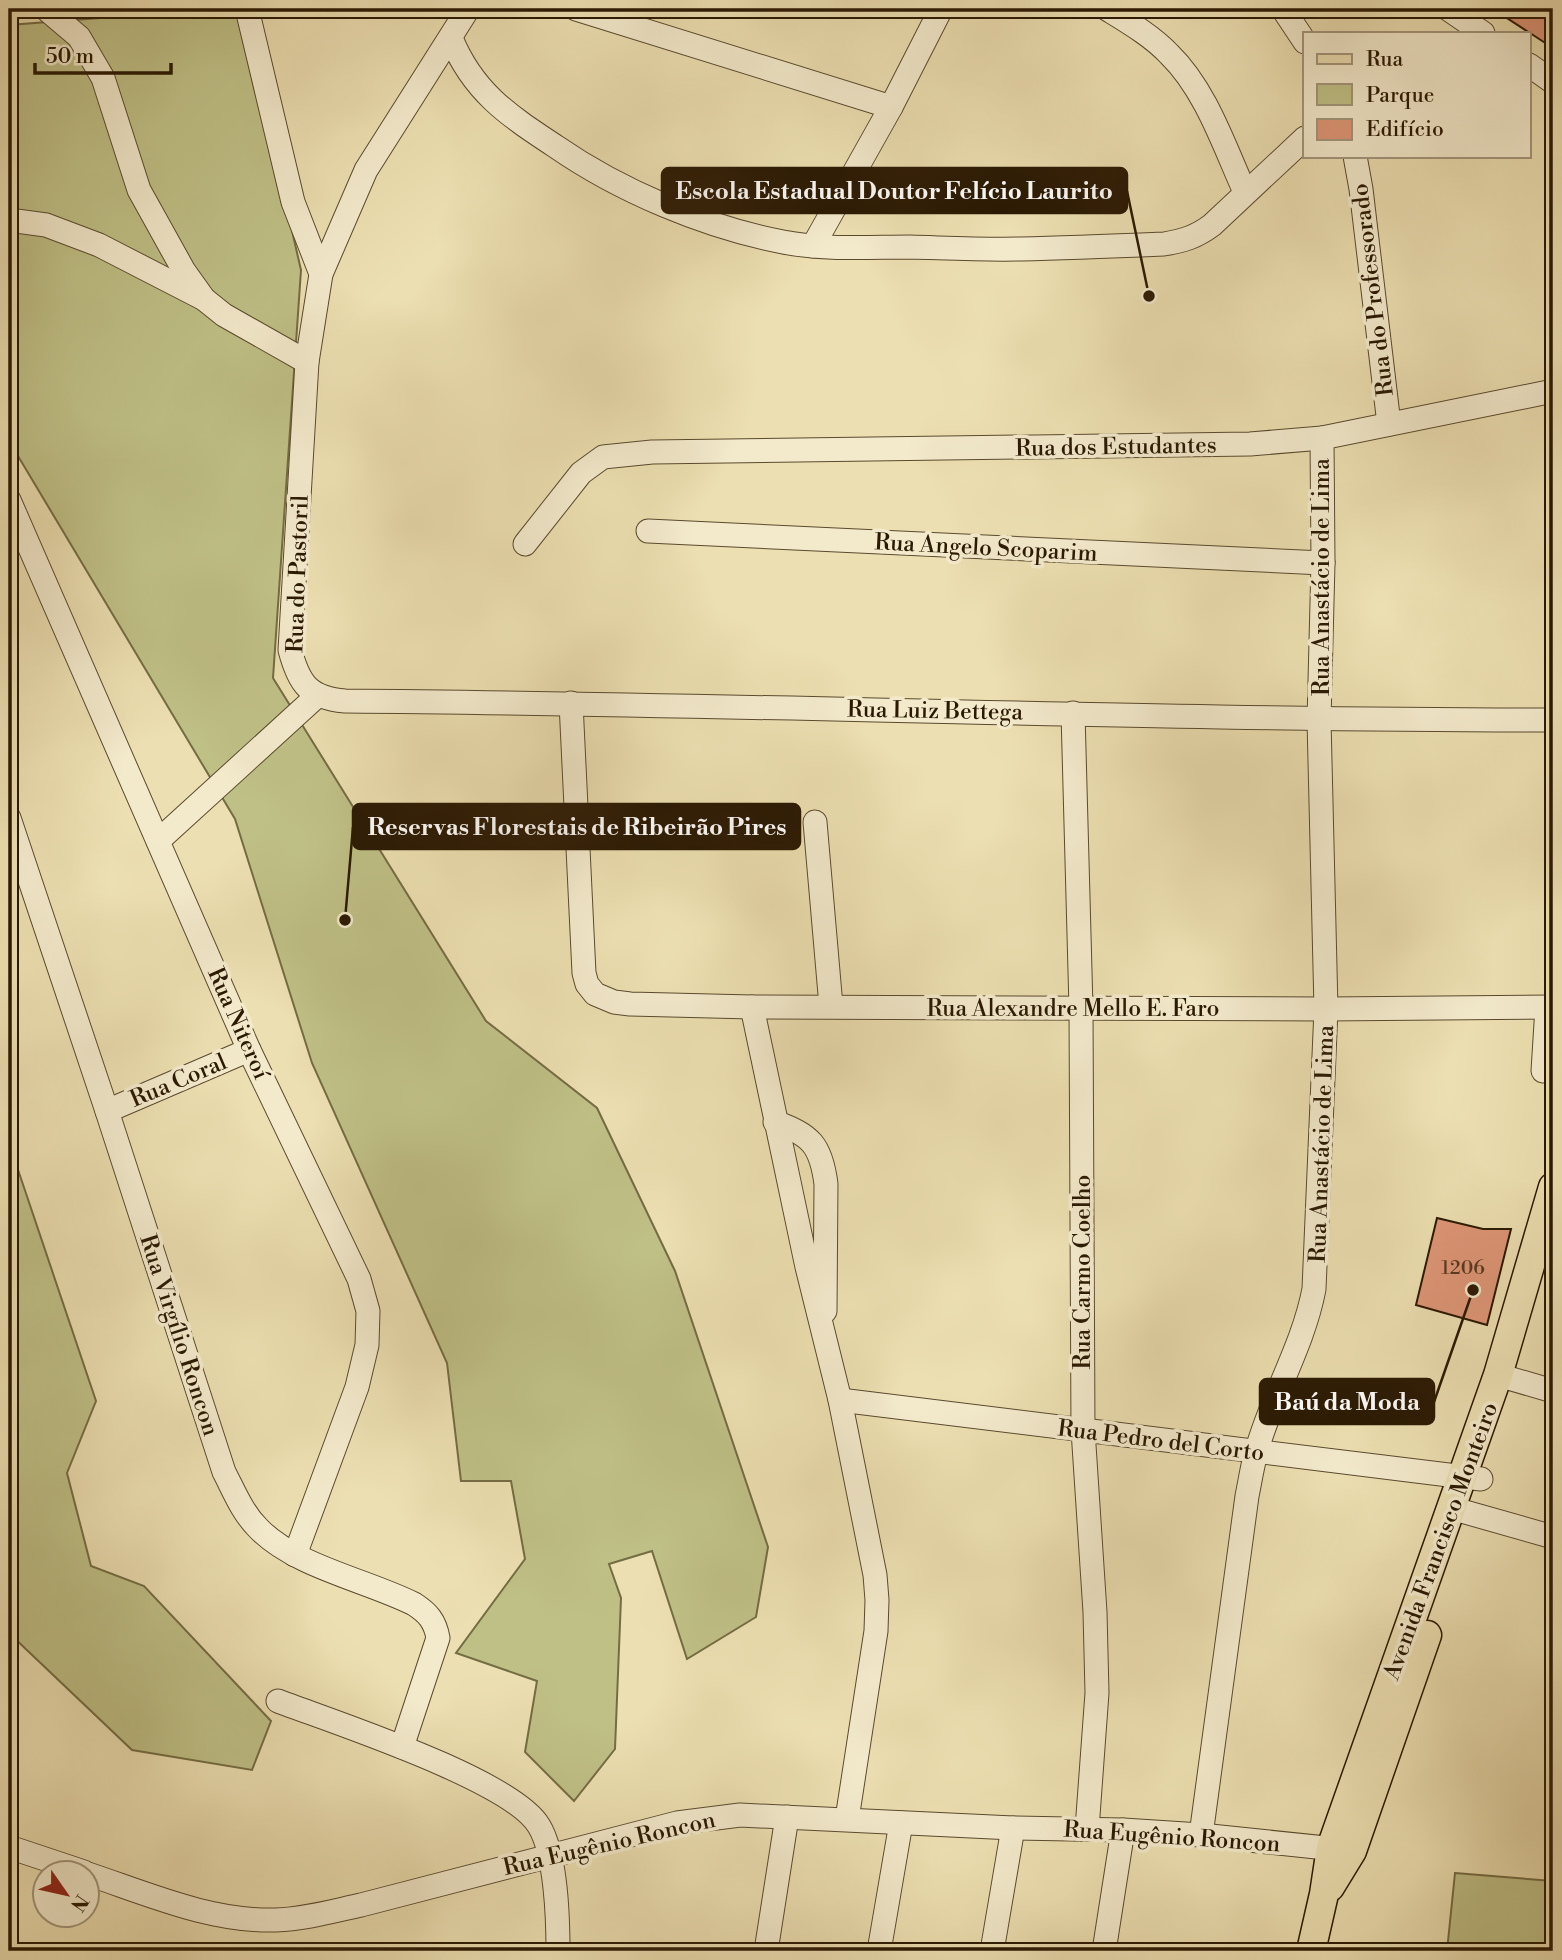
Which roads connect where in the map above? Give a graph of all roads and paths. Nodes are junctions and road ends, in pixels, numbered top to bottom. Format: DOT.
graph roads {
  1 [pos="46,9"];
  2 [pos="247,9"];
  3 [pos="468,9"];
  4 [pos="576,9"];
  5 [pos="941,9"];
  6 [pos="1107,9"];
  7 [pos="1283,9"];
  8 [pos="1448,9"];
  9 [pos="1482,32"];
  10 [pos="451,38"];
  11 [pos="1303,40"];
  12 [pos="1530,66"];
  13 [pos="1553,82"];
  14 [pos="891,107"];
  15 [pos="1303,140"];
  16 [pos="1355,158"];
  17 [pos="1245,192"];
  18 [pos="9,220"];
  19 [pos="813,246"];
  20 [pos="321,274"];
  21 [pos="204,299"];
  22 [pos="307,362"];
  23 [pos="1553,391"];
  24 [pos="1389,424"];
  25 [pos="1322,438"];
  26 [pos="9,500"];
  27 [pos="648,531"];
  28 [pos="524,544"];
  29 [pos="1323,563"];
  30 [pos="317,696"];
  31 [pos="570,703"];
  32 [pos="1073,713"];
  33 [pos="1319,720"];
  34 [pos="1553,720"];
  35 [pos="9,818"];
  36 [pos="815,822"];
  37 [pos="159,841"];
  38 [pos="831,1006"];
  39 [pos="752,1007"];
  40 [pos="1550,1007"];
  41 [pos="1080,1008"];
  42 [pos="1326,1009"];
  43 [pos="249,1049"];
  44 [pos="1543,1071"];
  45 [pos="107,1111"];
  46 [pos="775,1122"];
  47 [pos="1553,1187"];
  48 [pos="1553,1256"];
  49 [pos="824,1332"];
  50 [pos="1507,1378"];
  51 [pos="1553,1391"];
  52 [pos="840,1400"];
  53 [pos="1083,1430"];
  54 [pos="1256,1452"];
  55 [pos="1472,1477"];
  56 [pos="1460,1511"];
  57 [pos="1553,1537"];
  58 [pos="295,1555"];
  59 [pos="278,1701"];
  60 [pos="402,1747"];
  61 [pos="787,1817"];
  62 [pos="847,1819"];
  63 [pos="901,1823"];
  64 [pos="1013,1828"];
  65 [pos="1087,1829"];
  66 [pos="1123,1830"];
  67 [pos="1201,1835"];
  68 [pos="9,1847"];
  69 [pos="1341,1850"];
  70 [pos="550,1855"];
  71 [pos="42,1858"];
  72 [pos="102,1879"];
  73 [pos="558,1951"];
  74 [pos="766,1951"];
  75 [pos="879,1951"];
  76 [pos="992,1951"];
  77 [pos="1104,1951"];
  78 [pos="1311,1951"];
  1 -- 21 [label="street"];
  2 -- 20 [label="street"];
  3 -- 10 [label="street, Rua do Pastoril"];
  4 -- 14 [label="street"];
  5 -- 14 [label="street"];
  6 -- 17 [label="street"];
  7 -- 11 [label="street"];
  8 -- 9 [label="street"];
  10 -- 19 [label="street"];
  10 -- 20 [label="street, Rua do Pastoril"];
  12 -- 13 [label="street"];
  14 -- 19 [label="street"];
  15 -- 17 [label="street"];
  16 -- 24 [label="street, Rua do Professorado"];
  17 -- 19 [label="street"];
  18 -- 21 [label="street"];
  20 -- 22 [label="street, Rua do Pastoril"];
  21 -- 22 [label="street"];
  22 -- 30 [label="street, Rua do Pastoril"];
  23 -- 24 [label="street, Rua dos Estudantes"];
  24 -- 25 [label="street, Rua dos Estudantes"];
  25 -- 28 [label="street, Rua dos Estudantes"];
  25 -- 29 [label="street, Rua Anastácio de Lima"];
  26 -- 37 [label="street, Rua Niteroí"];
  27 -- 29 [label="street, Rua Angelo Scoparim"];
  29 -- 33 [label="street, Rua Anastácio de Lima"];
  30 -- 31 [label="street, Rua Luiz Bettega"];
  30 -- 37 [label="street"];
  31 -- 32 [label="street, Rua Luiz Bettega"];
  31 -- 39 [label="street, Rua Alexandre Mello E. Faro"];
  32 -- 33 [label="street, Rua Luiz Bettega"];
  32 -- 41 [label="street, Rua Carmo Coelho"];
  33 -- 34 [label="street, Rua Luiz Bettega"];
  33 -- 42 [label="street, Rua Anastácio de Lima"];
  35 -- 45 [label="street, Rua Virgílio Roncon"];
  36 -- 38 [label="street"];
  37 -- 43 [label="street, Rua Niteroí"];
  38 -- 39 [label="street, Rua Alexandre Mello E. Faro"];
  38 -- 41 [label="street, Rua Alexandre Mello E. Faro"];
  39 -- 46 [label="street"];
  40 -- 42 [label="street, Rua Alexandre Mello E. Faro"];
  40 -- 44 [label="street"];
  41 -- 42 [label="street, Rua Alexandre Mello E. Faro"];
  41 -- 53 [label="street, Rua Carmo Coelho"];
  42 -- 54 [label="street, Rua Anastácio de Lima"];
  43 -- 45 [label="street, Rua Coral"];
  43 -- 58 [label="street, Rua Niteroí"];
  45 -- 58 [label="street, Rua Virgílio Roncon"];
  46 -- 49 [label="street"];
  46 -- 49 [label="street"];
  47 -- 50 [label="main road, Avenida Francisco Monteiro"];
  48 -- 50 [label="main road, Avenida Francisco Monteiro"];
  49 -- 52 [label="street"];
  50 -- 51 [label="street"];
  50 -- 55 [label="main road, Avenida Francisco Monteiro"];
  52 -- 53 [label="street, Rua Pedro del Corto"];
  52 -- 62 [label="street"];
  53 -- 54 [label="street, Rua Pedro del Corto"];
  53 -- 65 [label="street, Rua Carmo Coelho"];
  54 -- 55 [label="street, Rua Pedro del Corto"];
  54 -- 67 [label="street, Rua Anastácio de Lima"];
  55 -- 56 [label="main road, Avenida Francisco Monteiro"];
  56 -- 57 [label="street"];
  56 -- 69 [label="main road, Avenida Francisco Monteiro"];
  58 -- 60 [label="street, Rua Virgílio Roncon"];
  59 -- 60 [label="street"];
  60 -- 70 [label="street"];
  61 -- 62 [label="street, Rua Eugênio Roncon"];
  61 -- 70 [label="street, Rua Eugênio Roncon"];
  61 -- 74 [label="street"];
  62 -- 63 [label="street, Rua Eugênio Roncon"];
  63 -- 64 [label="street, Rua Eugênio Roncon"];
  63 -- 75 [label="street"];
  64 -- 65 [label="street, Rua Eugênio Roncon"];
  64 -- 76 [label="street"];
  65 -- 66 [label="street, Rua Eugênio Roncon"];
  66 -- 67 [label="street, Rua Eugênio Roncon"];
  66 -- 77 [label="street"];
  67 -- 69 [label="street, Rua Eugênio Roncon"];
  68 -- 71 [label="street, Rua Eugênio Roncon"];
  69 -- 78 [label="main road, Avenida Francisco Monteiro"];
  70 -- 72 [label="street, Rua Eugênio Roncon"];
  70 -- 73 [label="street"];
}
